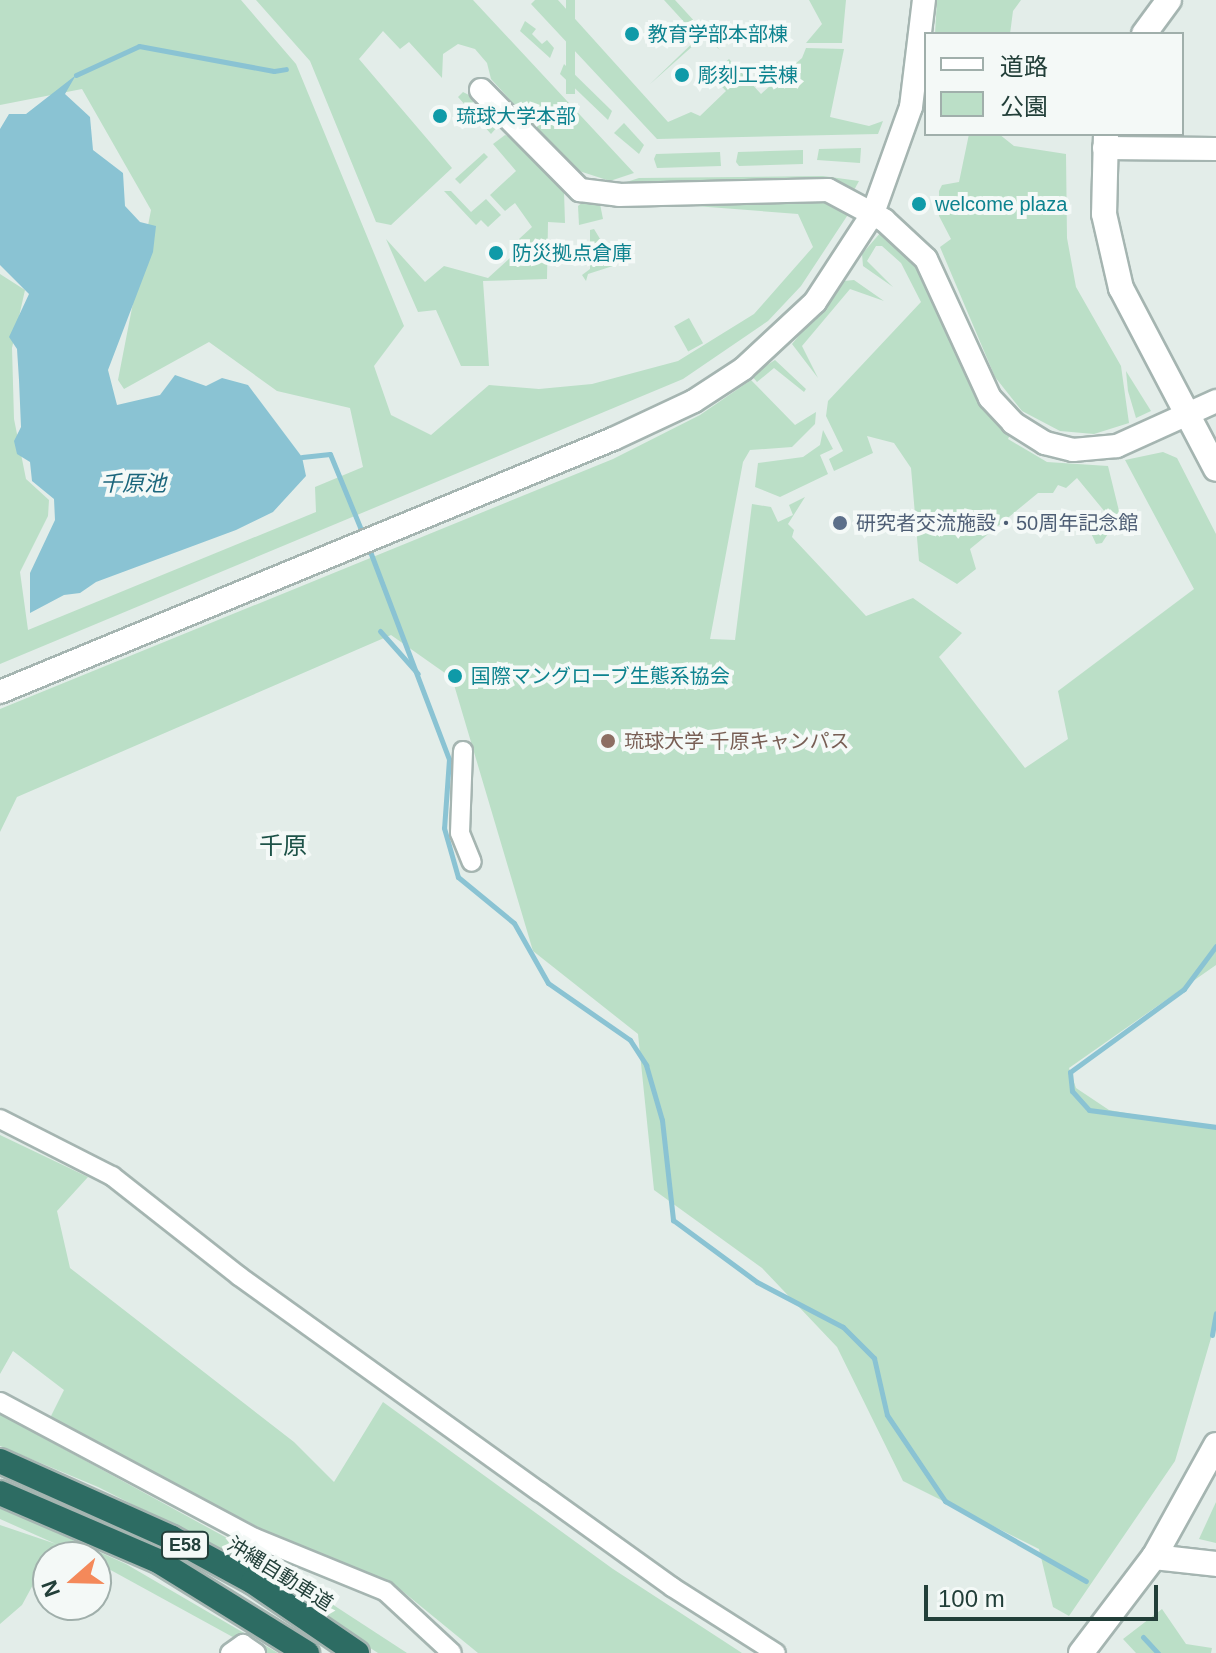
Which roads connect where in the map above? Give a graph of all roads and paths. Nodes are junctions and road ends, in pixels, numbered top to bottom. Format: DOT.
graph roads {
  1 [pos="924,0"];
  2 [pos="1169,0"];
  3 [pos="1145,32"];
  4 [pos="481,90"];
  5 [pos="1105,141"];
  6 [pos="1216,149"];
  7 [pos="873,213"];
  8 [pos="1216,401"];
  9 [pos="1185,414"];
  10 [pos="1216,469"];
  11 [pos="0,692"];
  12 [pos="463,751"];
  13 [pos="472,862"];
  14 [pos="0,1119"];
  15 [pos="0,1402"];
  16 [pos="1216,1445"];
  17 [pos="0,1461"];
  18 [pos="0,1493"];
  19 [pos="1154,1557"];
  20 [pos="1216,1564"];
  21 [pos="230,1653"];
  22 [pos="256,1653"];
  23 [pos="307,1653"];
  24 [pos="357,1653"];
  25 [pos="452,1653"];
  26 [pos="776,1653"];
  27 [pos="1081,1653"];
  1 -- 7 [label="street"];
  2 -- 3 [label="main road"];
  4 -- 7 [label="street"];
  5 -- 6 [label="street"];
  5 -- 9 [label="main road"];
  7 -- 9 [label="street"];
  7 -- 11 [label="street"];
  8 -- 9 [label="street"];
  9 -- 10 [label="main road"];
  12 -- 13 [label="street"];
  14 -- 26 [label="street"];
  15 -- 25 [label="street"];
  16 -- 19 [label="main road"];
  17 -- 24 [label="highway, 沖縄自動車道 / E58"];
  18 -- 23 [label="highway, E58"];
  19 -- 20 [label="main road"];
  19 -- 27 [label="main road"];
  21 -- 22 [label="street"];
}
